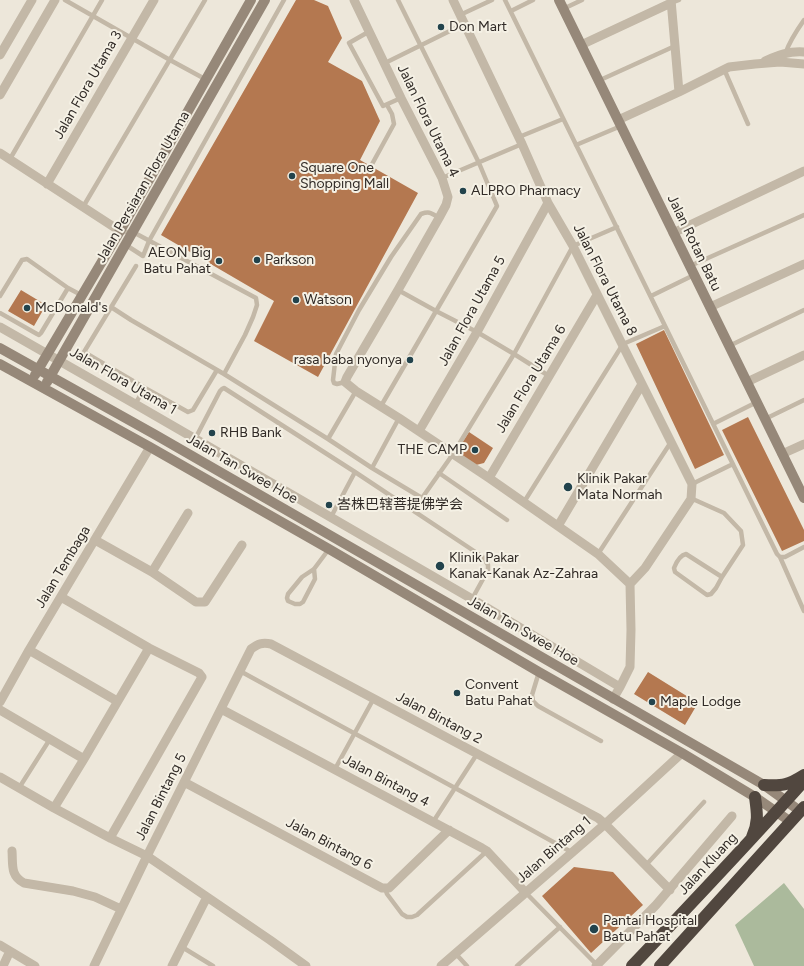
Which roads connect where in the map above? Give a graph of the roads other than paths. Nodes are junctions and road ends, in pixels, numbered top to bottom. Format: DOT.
graph roads {
  1 [pos="32,0"];
  2 [pos="55,0"];
  3 [pos="65,0"];
  4 [pos="102,0"];
  5 [pos="154,0"];
  6 [pos="204,0"];
  7 [pos="251,0"];
  8 [pos="265,0"];
  9 [pos="284,0"];
  10 [pos="354,0"];
  11 [pos="398,0"];
  12 [pos="453,0"];
  13 [pos="492,0"];
  14 [pos="505,0"];
  15 [pos="533,0"];
  16 [pos="582,0"];
  17 [pos="674,1"];
  18 [pos="561,5"];
  19 [pos="511,11"];
  20 [pos="460,15"];
  21 [pos="93,16"];
  22 [pos="804,20"];
  23 [pos="464,24"];
  24 [pos="370,31"];
  25 [pos="132,38"];
  26 [pos="421,45"];
  27 [pos="581,45"];
  28 [pos="675,46"];
  29 [pos="786,52"];
  30 [pos="804,52"];
  31 [pos="0,53"];
  32 [pos="170,60"];
  33 [pos="385,63"];
  34 [pos="758,63"];
  35 [pos="804,64"];
  36 [pos="727,68"];
  37 [pos="206,79"];
  38 [pos="598,81"];
  39 [pos="679,92"];
  40 [pos="0,95"];
  41 [pos="401,98"];
  42 [pos="387,105"];
  43 [pos="563,118"];
  44 [pos="619,123"];
  45 [pos="748,124"];
  46 [pos="520,141"];
  47 [pos="576,145"];
  48 [pos="0,153"];
  49 [pos="10,159"];
  50 [pos="479,163"];
  51 [pos="371,166"];
  52 [pos="804,171"];
  53 [pos="442,178"];
  54 [pos="47,184"];
  55 [pos="548,204"];
  56 [pos="83,208"];
  57 [pos="804,215"];
  58 [pos="439,218"];
  59 [pos="617,227"];
  60 [pos="120,232"];
  61 [pos="133,232"];
  62 [pos="673,232"];
  63 [pos="149,241"];
  64 [pos="126,245"];
  65 [pos="573,246"];
  66 [pos="804,264"];
  67 [pos="136,266"];
  68 [pos="692,271"];
  69 [pos="68,288"];
  70 [pos="398,290"];
  71 [pos="597,295"];
  72 [pos="0,296"];
  73 [pos="83,296"];
  74 [pos="650,296"];
  75 [pos="111,307"];
  76 [pos="710,307"];
  77 [pos="804,310"];
  78 [pos="436,311"];
  79 [pos="0,313"];
  80 [pos="665,326"];
  81 [pos="0,327"];
  82 [pos="477,332"];
  83 [pos="623,344"];
  84 [pos="729,346"];
  85 [pos="0,348"];
  86 [pos="47,354"];
  87 [pos="514,354"];
  88 [pos="804,355"];
  89 [pos="60,361"];
  90 [pos="0,364"];
  91 [pos="38,370"];
  92 [pos="217,370"];
  93 [pos="224,374"];
  94 [pos="51,376"];
  95 [pos="549,376"];
  96 [pos="346,380"];
  97 [pos="32,381"];
  98 [pos="747,382"];
  99 [pos="642,384"];
  100 [pos="44,388"];
  101 [pos="145,388"];
  102 [pos="356,391"];
  103 [pos="804,400"];
  104 [pos="757,402"];
  105 [pos="135,404"];
  106 [pos="381,406"];
  107 [pos="399,418"];
  108 [pos="765,419"];
  109 [pos="713,424"];
  110 [pos="419,431"];
  111 [pos="195,439"];
  112 [pos="328,439"];
  113 [pos="671,442"];
  114 [pos="804,444"];
  115 [pos="150,447"];
  116 [pos="453,454"];
  117 [pos="782,454"];
  118 [pos="733,464"];
  119 [pos="372,468"];
  120 [pos="355,472"];
  121 [pos="439,473"];
  122 [pos="489,478"];
  123 [pos="692,484"];
  124 [pos="803,493"];
  125 [pos="691,499"];
  126 [pos="524,502"];
  127 [pos="188,513"];
  128 [pos="331,517"];
  129 [pos="507,520"];
  130 [pos="558,526"];
  131 [pos="95,540"];
  132 [pos="242,544"];
  133 [pos="804,547"];
  134 [pos="329,549"];
  135 [pos="598,554"];
  136 [pos="780,557"];
  137 [pos="314,569"];
  138 [pos="152,572"];
  139 [pos="722,577"];
  140 [pos="630,584"];
  141 [pos="61,597"];
  142 [pos="472,599"];
  143 [pos="804,611"];
  144 [pos="257,645"];
  145 [pos="149,648"];
  146 [pos="29,650"];
  147 [pos="240,671"];
  148 [pos="539,672"];
  149 [pos="620,687"];
  150 [pos="374,698"];
  151 [pos="613,698"];
  152 [pos="117,701"];
  153 [pos="0,702"];
  154 [pos="221,708"];
  155 [pos="0,710"];
  156 [pos="354,734"];
  157 [pos="50,738"];
  158 [pos="601,741"];
  159 [pos="682,753"];
  160 [pos="477,754"];
  161 [pos="84,759"];
  162 [pos="335,769"];
  163 [pos="804,775"];
  164 [pos="0,777"];
  165 [pos="804,781"];
  166 [pos="184,782"];
  167 [pos="764,785"];
  168 [pos="19,788"];
  169 [pos="456,788"];
  170 [pos="755,797"];
  171 [pos="786,800"];
  172 [pos="704,802"];
  173 [pos="54,808"];
  174 [pos="802,809"];
  175 [pos="776,811"];
  176 [pos="732,816"];
  177 [pos="433,822"];
  178 [pos="790,822"];
  179 [pos="605,824"];
  180 [pos="449,830"];
  181 [pos="110,838"];
  182 [pos="750,842"];
  183 [pos="12,851"];
  184 [pos="487,851"];
  185 [pos="573,853"];
  186 [pos="147,856"];
  187 [pos="646,865"];
  188 [pos="385,888"];
  189 [pos="670,890"];
  190 [pos="526,893"];
  191 [pos="207,897"];
  192 [pos="122,909"];
  193 [pos="560,927"];
  194 [pos="0,945"];
  195 [pos="182,947"];
  196 [pos="10,952"];
  197 [pos="456,954"];
  198 [pos="3,966"];
  199 [pos="35,966"];
  200 [pos="94,966"];
  201 [pos="172,966"];
  202 [pos="213,966"];
  203 [pos="306,966"];
  204 [pos="441,966"];
  205 [pos="467,966"];
  206 [pos="517,966"];
  207 [pos="596,966"];
  208 [pos="632,966"];
  209 [pos="660,966"];
  1 -- 31 [label="street"];
  2 -- 40 [label="street"];
  3 -- 21 [label="lane"];
  4 -- 21 [label="lane"];
  5 -- 25 [label="street, Jalan Flora Utama 3"];
  6 -- 32 [label="lane"];
  7 -- 37 [label="main road, Jalan Persiaran Flora Utama"];
  8 -- 61 [label="main road, Jalan Persiaran Flora Utama"];
  9 -- 63 [label="lane"];
  10 -- 24 [label="street, Jalan Flora Utama 4"];
  11 -- 26 [label="lane"];
  12 -- 20 [label="street, Jalan Flora Utama 8"];
  13 -- 20 [label="lane"];
  14 -- 19 [label="lane"];
  15 -- 19 [label="lane"];
  16 -- 18 [label="lane"];
  17 -- 27 [label="street"];
  17 -- 28 [label="street"];
  18 -- 27 [label="main road, Jalan Rotan Batu"];
  19 -- 43 [label="lane"];
  20 -- 23 [label="street, Jalan Flora Utama 8"];
  21 -- 25 [label="lane"];
  21 -- 49 [label="lane"];
  22 -- 29 [label="lane"];
  23 -- 26 [label="lane"];
  23 -- 46 [label="street, Jalan Flora Utama 8"];
  24 -- 33 [label="street, Jalan Flora Utama 4"];
  24 -- 42 [label="lane"];
  25 -- 32 [label="lane"];
  25 -- 54 [label="street, Jalan Flora Utama 3"];
  26 -- 33 [label="lane"];
  26 -- 50 [label="lane"];
  27 -- 38 [label="main road, Jalan Rotan Batu"];
  28 -- 38 [label="lane"];
  28 -- 39 [label="street"];
  29 -- 30 [label="street"];
  29 -- 34 [label="street"];
  32 -- 37 [label="lane"];
  32 -- 56 [label="lane"];
  33 -- 41 [label="street, Jalan Flora Utama 4"];
  34 -- 35 [label="street"];
  34 -- 36 [label="street"];
  36 -- 39 [label="street"];
  36 -- 45 [label="lane"];
  37 -- 60 [label="main road, Jalan Persiaran Flora Utama"];
  38 -- 44 [label="main road, Jalan Rotan Batu"];
  39 -- 44 [label="street"];
  41 -- 42 [label="lane"];
  41 -- 53 [label="street, Jalan Flora Utama 4"];
  42 -- 51 [label="lane"];
  43 -- 46 [label="lane"];
  43 -- 47 [label="lane"];
  44 -- 47 [label="lane"];
  44 -- 62 [label="main road, Jalan Rotan Batu"];
  46 -- 50 [label="lane"];
  46 -- 55 [label="street, Jalan Flora Utama 8"];
  47 -- 59 [label="lane"];
  48 -- 49 [label="street"];
  49 -- 54 [label="street"];
  50 -- 53 [label="lane"];
  50 -- 78 [label="lane"];
  52 -- 62 [label="street"];
  53 -- 58 [label="street, Jalan Flora Utama 4"];
  54 -- 56 [label="street"];
  55 -- 65 [label="street, Jalan Flora Utama 8"];
  55 -- 82 [label="street, Jalan Flora Utama 5"];
  56 -- 60 [label="street"];
  57 -- 68 [label="lane"];
  58 -- 70 [label="street, Jalan Flora Utama 4"];
  58 -- 96 [label="lane"];
  59 -- 65 [label="lane"];
  59 -- 74 [label="lane"];
  60 -- 61 [label="lane"];
  60 -- 64 [label="lane"];
  60 -- 73 [label="main road, Jalan Persiaran Flora Utama"];
  61 -- 63 [label="lane"];
  61 -- 64 [label="main road, Jalan Persiaran Flora Utama"];
  62 -- 68 [label="main road, Jalan Rotan Batu"];
  63 -- 64 [label="lane"];
  63 -- 93 [label="lane"];
  64 -- 89 [label="main road, Jalan Persiaran Flora Utama"];
  65 -- 71 [label="street, Jalan Flora Utama 8"];
  65 -- 87 [label="lane"];
  66 -- 76 [label="street"];
  67 -- 75 [label="lane"];
  68 -- 74 [label="lane"];
  68 -- 76 [label="main road, Jalan Rotan Batu"];
  69 -- 72 [label="lane"];
  69 -- 73 [label="lane"];
  69 -- 79 [label="lane"];
  70 -- 78 [label="lane"];
  70 -- 96 [label="street, Jalan Flora Utama 4"];
  71 -- 83 [label="street, Jalan Flora Utama 8"];
  71 -- 95 [label="street, Jalan Flora Utama 6"];
  73 -- 86 [label="main road, Jalan Persiaran Flora Utama"];
  74 -- 80 [label="lane"];
  75 -- 92 [label="lane"];
  75 -- 101 [label="lane"];
  76 -- 84 [label="main road, Jalan Rotan Batu"];
  77 -- 84 [label="lane"];
  78 -- 82 [label="lane"];
  78 -- 106 [label="lane"];
  80 -- 83 [label="lane"];
  80 -- 109 [label="lane"];
  81 -- 86 [label="street, Jalan Flora Utama 1"];
  82 -- 87 [label="lane"];
  82 -- 110 [label="street, Jalan Flora Utama 5"];
  83 -- 99 [label="street, Jalan Flora Utama 8"];
  83 -- 126 [label="lane"];
  84 -- 98 [label="main road, Jalan Rotan Batu"];
  85 -- 91 [label="main road, Jalan Tan Swee Hoe"];
  86 -- 89 [label="street, Jalan Flora Utama 1"];
  86 -- 91 [label="main road, Jalan Persiaran Flora Utama"];
  87 -- 95 [label="lane"];
  87 -- 116 [label="lane"];
  88 -- 98 [label="street"];
  89 -- 94 [label="main road, Jalan Persiaran Flora Utama"];
  89 -- 105 [label="street, Jalan Flora Utama 1"];
  90 -- 97 [label="main road, Jalan Tan Swee Hoe"];
  91 -- 94 [label="main road, Jalan Tan Swee Hoe"];
  91 -- 97 [label="main road, Jalan Persiaran Flora Utama"];
  92 -- 93 [label="lane"];
  92 -- 101 [label="lane"];
  93 -- 112 [label="lane"];
  94 -- 100 [label="main road, Jalan Persiaran Flora Utama"];
  94 -- 151 [label="main road, Jalan Tan Swee Hoe"];
  95 -- 122 [label="street, Jalan Flora Utama 6"];
  96 -- 102 [label="street"];
  97 -- 100 [label="main road, Jalan Tan Swee Hoe"];
  98 -- 104 [label="main road, Jalan Rotan Batu"];
  99 -- 113 [label="street, Jalan Flora Utama 8"];
  99 -- 130 [label="street"];
  100 -- 115 [label="main road, Jalan Tan Swee Hoe"];
  101 -- 105 [label="lane"];
  102 -- 106 [label="street"];
  102 -- 112 [label="lane"];
  103 -- 108 [label="lane"];
  104 -- 108 [label="main road, Jalan Rotan Batu"];
  104 -- 109 [label="lane"];
  105 -- 111 [label="street, Jalan Flora Utama 1"];
  106 -- 107 [label="street"];
  107 -- 110 [label="street"];
  107 -- 119 [label="lane"];
  108 -- 117 [label="main road, Jalan Rotan Batu"];
  109 -- 118 [label="lane"];
  110 -- 116 [label="street"];
  111 -- 120 [label="lane"];
  111 -- 128 [label="street, Jalan Flora Utama 1"];
  112 -- 119 [label="lane"];
  113 -- 123 [label="street, Jalan Flora Utama 8"];
  113 -- 135 [label="lane"];
  114 -- 117 [label="street"];
  115 -- 131 [label="street, Jalan Tembaga"];
  115 -- 134 [label="main road, Jalan Tan Swee Hoe"];
  116 -- 121 [label="lane"];
  116 -- 122 [label="street"];
  117 -- 124 [label="main road, Jalan Rotan Batu"];
  118 -- 123 [label="lane"];
  118 -- 136 [label="lane"];
  119 -- 121 [label="lane"];
  120 -- 128 [label="lane"];
  120 -- 142 [label="lane"];
  121 -- 129 [label="lane"];
  122 -- 126 [label="street"];
  123 -- 125 [label="street"];
  125 -- 139 [label="lane"];
  125 -- 140 [label="street"];
  126 -- 130 [label="street"];
  127 -- 138 [label="street"];
  128 -- 142 [label="street, Jalan Flora Utama 1"];
  130 -- 135 [label="street"];
  131 -- 138 [label="street"];
  131 -- 141 [label="street, Jalan Tembaga"];
  132 -- 138 [label="street"];
  133 -- 136 [label="lane"];
  134 -- 137 [label="lane"];
  134 -- 148 [label="main road, Jalan Tan Swee Hoe"];
  135 -- 140 [label="street"];
  136 -- 143 [label="lane"];
  137 -- 137 [label="lane"];
  139 -- 139 [label="lane"];
  140 -- 149 [label="street"];
  141 -- 145 [label="street"];
  141 -- 146 [label="street, Jalan Tembaga"];
  142 -- 149 [label="street, Jalan Flora Utama 1"];
  144 -- 147 [label="street, Jalan Bintang 5"];
  144 -- 150 [label="street, Jalan Bintang 2"];
  145 -- 152 [label="street"];
  145 -- 181 [label="street"];
  146 -- 152 [label="street"];
  146 -- 153 [label="street, Jalan Tembaga"];
  147 -- 154 [label="street, Jalan Bintang 5"];
  147 -- 156 [label="lane"];
  148 -- 158 [label="lane"];
  148 -- 159 [label="main road, Jalan Tan Swee Hoe"];
  149 -- 151 [label="street"];
  150 -- 156 [label="lane"];
  150 -- 160 [label="street, Jalan Bintang 2"];
  151 -- 167 [label="main road, Jalan Tan Swee Hoe"];
  152 -- 161 [label="street"];
  154 -- 162 [label="street, Jalan Bintang 4"];
  154 -- 166 [label="street, Jalan Bintang 5"];
  155 -- 157 [label="street"];
  156 -- 162 [label="lane"];
  156 -- 169 [label="lane"];
  157 -- 161 [label="street"];
  157 -- 168 [label="lane"];
  159 -- 170 [label="main road, Jalan Tan Swee Hoe"];
  159 -- 179 [label="street, Jalan Bintang 1"];
  160 -- 169 [label="lane"];
  160 -- 179 [label="street, Jalan Bintang 2"];
  161 -- 173 [label="street"];
  162 -- 177 [label="street, Jalan Bintang 4"];
  163 -- 167 [label="highway"];
  164 -- 168 [label="street"];
  165 -- 171 [label="highway, Jalan Kluang"];
  166 -- 186 [label="street, Jalan Bintang 5"];
  166 -- 188 [label="street, Jalan Bintang 6"];
  167 -- 171 [label="main road, Jalan Tan Swee Hoe"];
  168 -- 173 [label="street"];
  169 -- 177 [label="lane"];
  169 -- 185 [label="lane"];
  170 -- 175 [label="main road, Jalan Tan Swee Hoe"];
  170 -- 182 [label="highway"];
  171 -- 174 [label="main road, Jalan Tan Swee Hoe"];
  171 -- 175 [label="highway, Jalan Kluang"];
  172 -- 187 [label="lane"];
  173 -- 181 [label="street"];
  174 -- 178 [label="highway"];
  175 -- 178 [label="main road, Jalan Tan Swee Hoe"];
  175 -- 182 [label="highway, Jalan Kluang"];
  176 -- 189 [label="street"];
  177 -- 180 [label="street, Jalan Bintang 4"];
  178 -- 209 [label="highway"];
  179 -- 185 [label="street, Jalan Bintang 1"];
  179 -- 187 [label="street, Jalan Bintang 2"];
  180 -- 184 [label="street, Jalan Bintang 4"];
  180 -- 188 [label="street"];
  181 -- 186 [label="street"];
  182 -- 208 [label="highway, Jalan Kluang"];
  183 -- 192 [label="street"];
  184 -- 188 [label="lane"];
  184 -- 190 [label="street, Jalan Bintang 4"];
  185 -- 190 [label="street, Jalan Bintang 1"];
  186 -- 191 [label="street"];
  186 -- 192 [label="street, Jalan Bintang 5"];
  187 -- 189 [label="street, Jalan Bintang 2"];
  189 -- 207 [label="street"];
  190 -- 193 [label="lane"];
  190 -- 197 [label="street, Jalan Bintang 1"];
  191 -- 195 [label="street"];
  191 -- 203 [label="street"];
  192 -- 200 [label="street, Jalan Bintang 5"];
  193 -- 206 [label="lane"];
  193 -- 207 [label="lane"];
  194 -- 196 [label="street"];
  195 -- 201 [label="street"];
  195 -- 202 [label="lane"];
  196 -- 198 [label="street"];
  196 -- 199 [label="street"];
  197 -- 204 [label="street, Jalan Bintang 1"];
  197 -- 205 [label="lane"];
}
